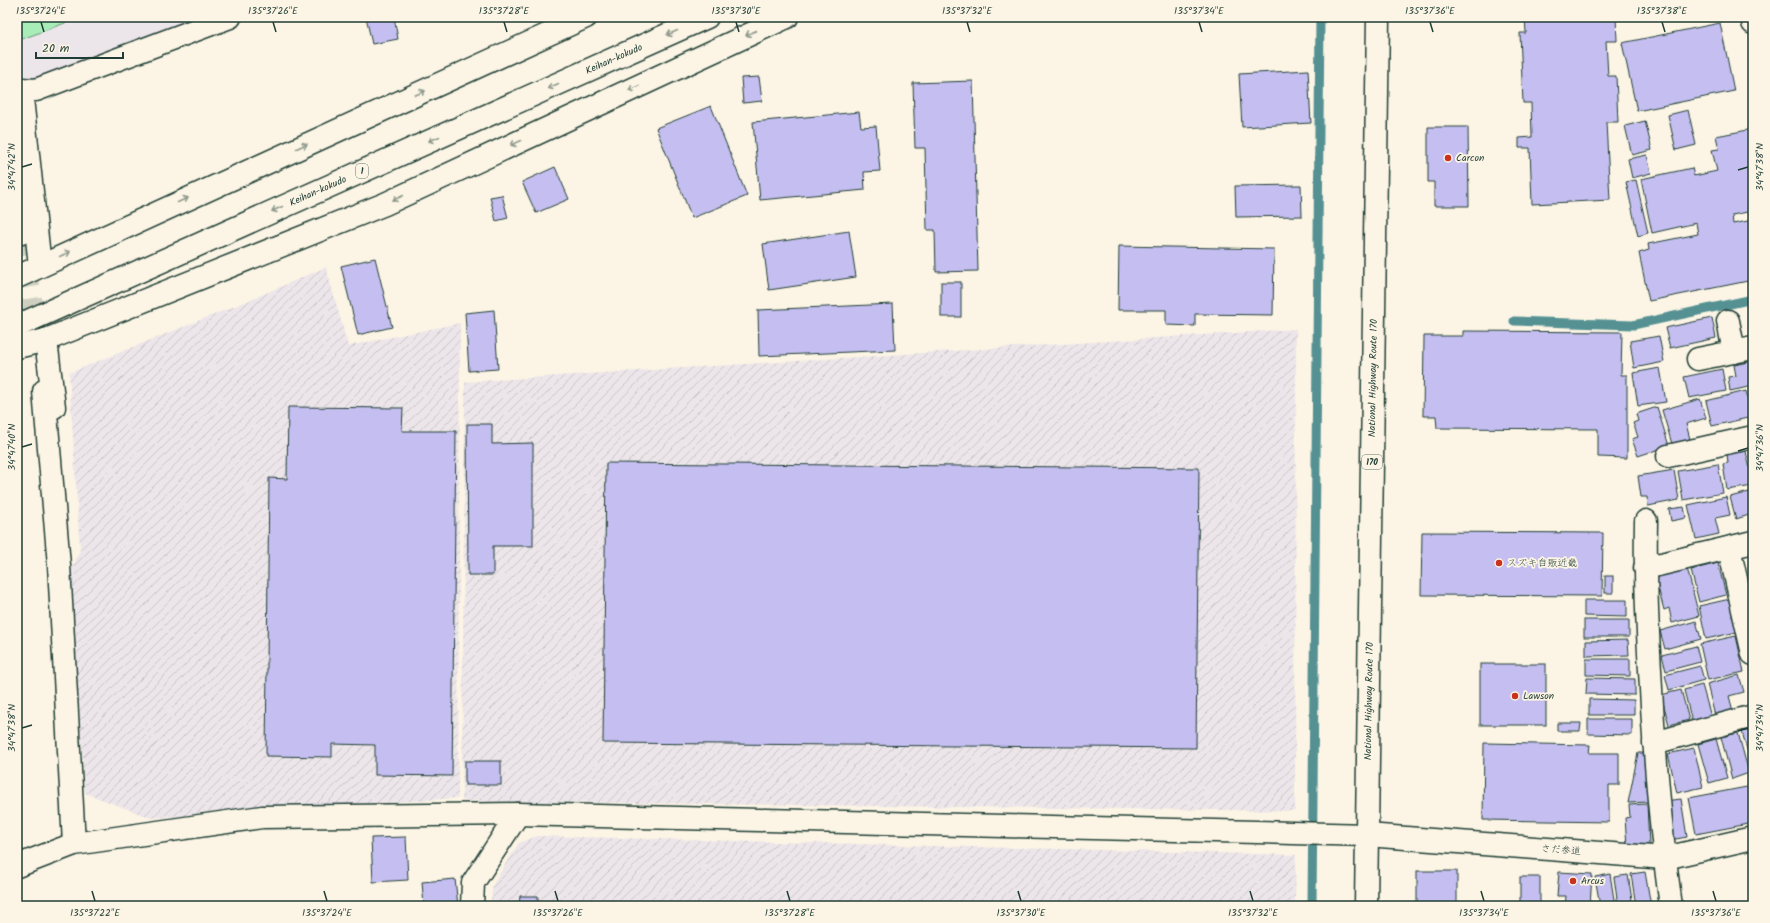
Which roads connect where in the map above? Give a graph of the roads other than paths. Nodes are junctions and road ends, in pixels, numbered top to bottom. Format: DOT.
graph roads {
  1 [pos="230,17"];
  2 [pos="586,17"];
  3 [pos="707,17"];
  4 [pos="787,17"];
  5 [pos="1378,17"];
  6 [pos="1752,17"];
  7 [pos="1753,23"];
  8 [pos="19,89"];
  9 [pos="17,201"];
  10 [pos="20,233"];
  11 [pos="40,266"];
  12 [pos="17,277"];
  13 [pos="1728,321"];
  14 [pos="17,326"];
  15 [pos="46,340"];
  16 [pos="17,347"];
  17 [pos="1743,350"];
  18 [pos="1698,359"];
  19 [pos="44,391"];
  20 [pos="1753,437"];
  21 [pos="1668,456"];
  22 [pos="1646,521"];
  23 [pos="1753,542"];
  24 [pos="1729,548"];
  25 [pos="59,565"];
  26 [pos="1645,568"];
  27 [pos="1753,654"];
  28 [pos="1753,716"];
  29 [pos="1654,743"];
  30 [pos="518,814"];
  31 [pos="1367,835"];
  32 [pos="1753,838"];
  33 [pos="74,844"];
  34 [pos="1664,858"];
  35 [pos="17,866"];
  36 [pos="472,906"];
  37 [pos="1366,906"];
  38 [pos="1671,906"];
  1 -- 8 [label="main road"];
  11 -- 2 [label="main road, one-way"];
  3 -- 14 [label="main road, Keihan-kokudo / 1, one-way"];
  4 -- 15 [label="main road, one-way"];
  5 -- 31 [label="main road, National Highway Route 170 / 170"];
  6 -- 7 [label="main road"];
  8 -- 11 [label="main road"];
  9 -- 10 [label="main road"];
  11 -- 12 [label="main road"];
  13 -- 17 [label="main road"];
  15 -- 16 [label="main road"];
  15 -- 25 [label="main road"];
  17 -- 18 [label="main road"];
  19 -- 25 [label="main road"];
  20 -- 21 [label="main road"];
  22 -- 26 [label="main road"];
  23 -- 24 [label="main road"];
  24 -- 26 [label="main road"];
  24 -- 27 [label="main road"];
  25 -- 33 [label="main road"];
  26 -- 29 [label="main road"];
  28 -- 29 [label="main road"];
  29 -- 34 [label="main road"];
  30 -- 31 [label="main road, さだ参道"];
  30 -- 33 [label="main road, さだ参道"];
  30 -- 36 [label="main road"];
  31 -- 34 [label="main road, さだ参道"];
  31 -- 37 [label="main road, National Highway Route 170 / 170"];
  32 -- 34 [label="main road, さだ参道"];
  33 -- 35 [label="main road, さだ参道"];
  34 -- 38 [label="main road"];
}
